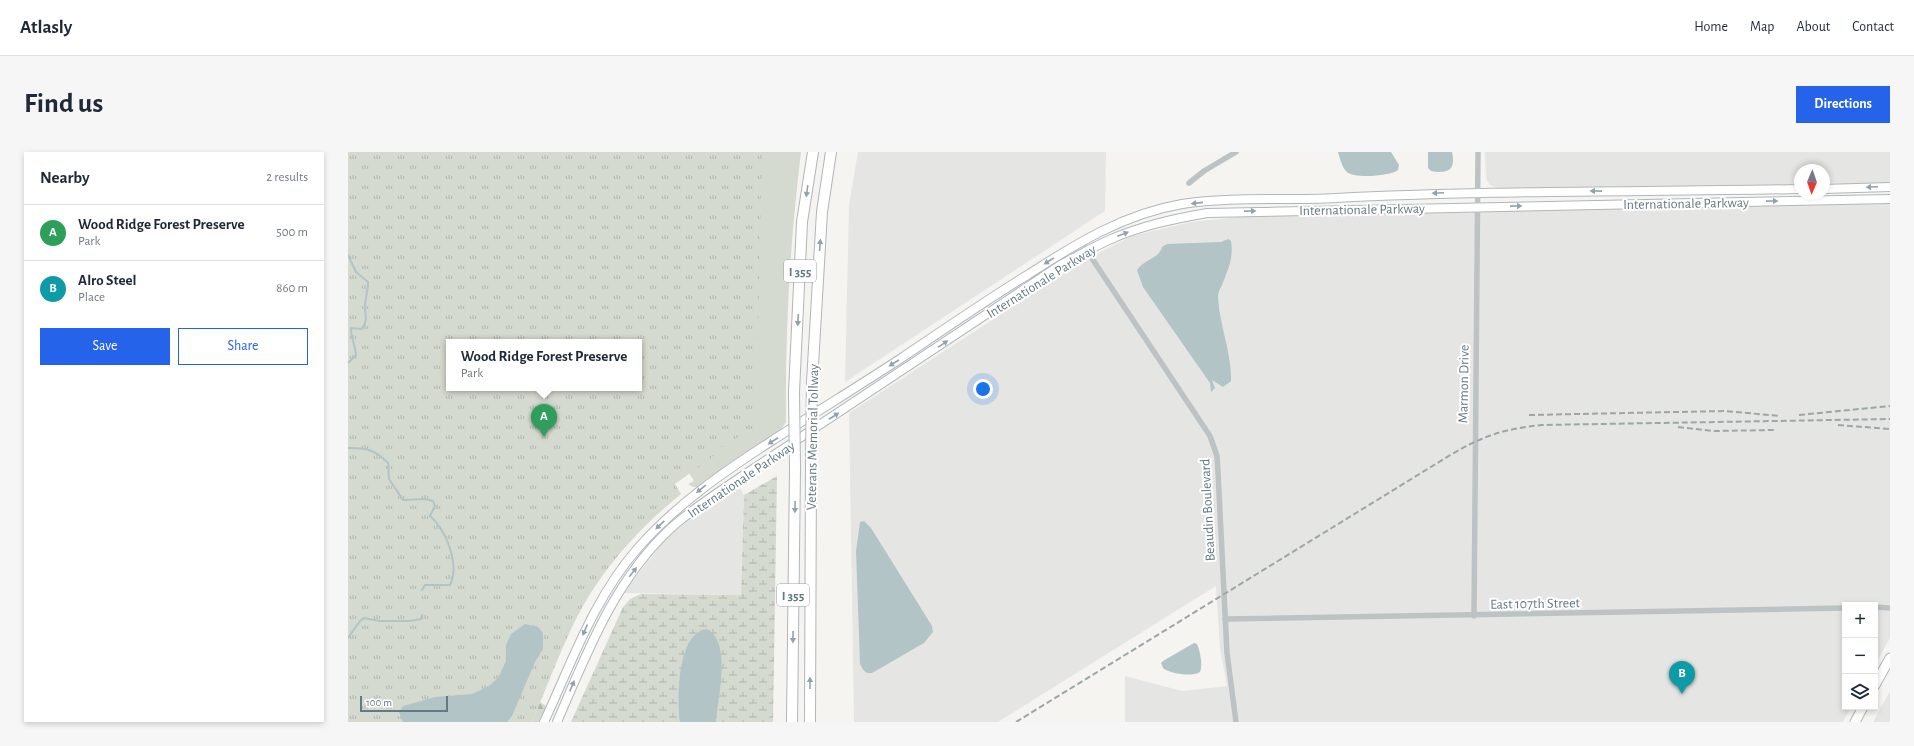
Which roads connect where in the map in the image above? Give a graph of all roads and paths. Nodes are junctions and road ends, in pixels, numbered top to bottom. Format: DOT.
graph roads {
  1 [pos="813,152"];
  2 [pos="831,152"];
  3 [pos="1236,152"];
  4 [pos="1478,152"];
  5 [pos="1189,183"];
  6 [pos="1890,187"];
  7 [pos="1794,189"];
  8 [pos="1830,189"];
  9 [pos="1477,192"];
  10 [pos="1890,199"];
  11 [pos="1477,206"];
  12 [pos="1082,240"];
  13 [pos="1087,251"];
  14 [pos="1878,607"];
  15 [pos="1842,608"];
  16 [pos="1890,608"];
  17 [pos="1474,616"];
  18 [pos="1225,619"];
  19 [pos="1890,658"];
  20 [pos="1878,680"];
  21 [pos="1861,710"];
  22 [pos="544,722"];
  23 [pos="557,722"];
  24 [pos="792,722"];
  25 [pos="810,722"];
  26 [pos="1236,722"];
  27 [pos="1855,722"];
  1 -- 24 [label="highway, Veterans Memorial Tollway / I 355, one-way, bridge"];
  25 -- 2 [label="highway, Veterans Memorial Tollway / I 355, one-way, bridge"];
  3 -- 5 [label="street"];
  4 -- 9 [label="street, Marmon Drive"];
  6 -- 8 [label="street, one-way"];
  7 -- 9 [label="street, Internationale Parkway, one-way"];
  9 -- 11 [label="street, Marmon Drive"];
  9 -- 12 [label="street, Internationale Parkway, one-way"];
  11 -- 10 [label="street, Internationale Parkway, one-way"];
  13 -- 11 [label="street, Internationale Parkway, one-way"];
  11 -- 17 [label="street, Marmon Drive"];
  12 -- 13 [label="street, Beaudin Boulevard"];
  12 -- 22 [label="street, Internationale Parkway, one-way"];
  13 -- 18 [label="street, Beaudin Boulevard"];
  23 -- 13 [label="street, Internationale Parkway, one-way"];
  14 -- 16 [label="street"];
  15 -- 17 [label="street, East 107th Street"];
  17 -- 18 [label="street, East 107th Street"];
  18 -- 26 [label="street, Beaudin Boulevard"];
  19 -- 20 [label="main road"];
  21 -- 27 [label="main road"];
}
